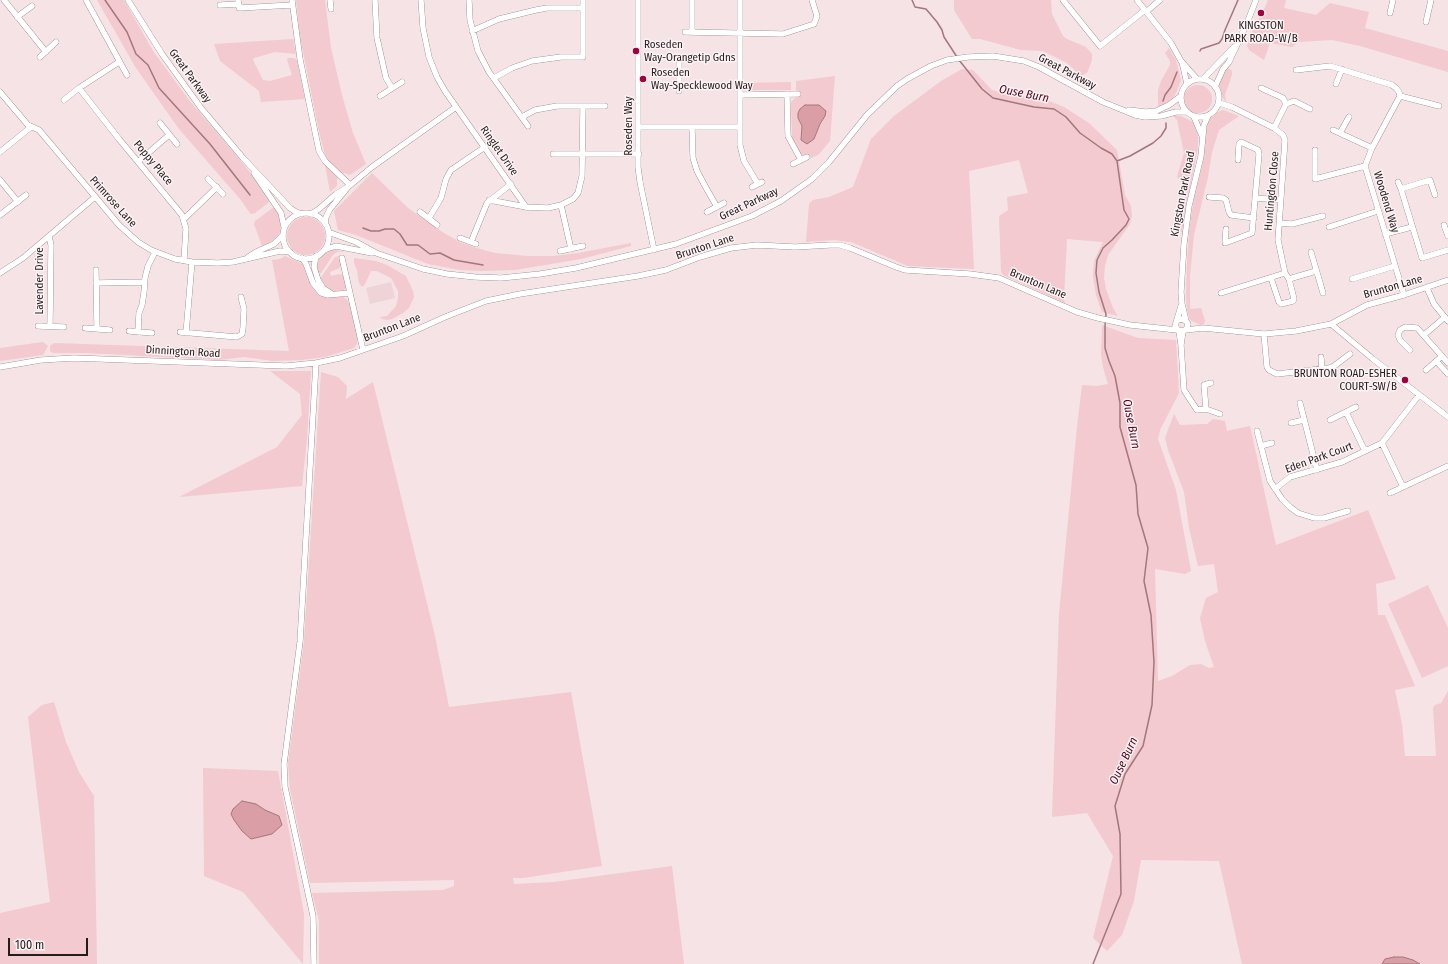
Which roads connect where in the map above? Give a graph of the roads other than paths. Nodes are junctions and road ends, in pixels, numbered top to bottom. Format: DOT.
graph roads {
  1 [pos="4,0"];
  2 [pos="86,0"];
  3 [pos="128,0"];
  4 [pos="330,0"];
  5 [pos="375,0"];
  6 [pos="421,0"];
  7 [pos="469,0"];
  8 [pos="583,0"];
  9 [pos="638,0"];
  10 [pos="692,0"];
  11 [pos="740,0"];
  12 [pos="812,0"];
  13 [pos="1064,0"];
  14 [pos="1137,0"];
  15 [pos="1160,0"];
  16 [pos="1256,0"];
  17 [pos="1393,0"];
  18 [pos="1431,0"];
  19 [pos="239,2"];
  20 [pos="292,2"];
  21 [pos="220,5"];
  22 [pos="32,6"];
  23 [pos="583,8"];
  24 [pos="331,9"];
  25 [pos="1146,11"];
  26 [pos="1390,13"];
  27 [pos="17,17"];
  28 [pos="1426,22"];
  29 [pos="472,31"];
  30 [pos="685,32"];
  31 [pos="692,32"];
  32 [pos="740,33"];
  33 [pos="56,42"];
  34 [pos="1236,45"];
  35 [pos="46,52"];
  36 [pos="40,57"];
  37 [pos="1182,61"];
  38 [pos="119,62"];
  39 [pos="679,63"];
  40 [pos="1342,69"];
  41 [pos="1296,70"];
  42 [pos="127,74"];
  43 [pos="494,78"];
  44 [pos="1200,79"];
  45 [pos="402,82"];
  46 [pos="1187,84"];
  47 [pos="1336,84"];
  48 [pos="1216,87"];
  49 [pos="79,88"];
  50 [pos="392,88"];
  51 [pos="1260,88"];
  52 [pos="680,91"];
  53 [pos="0,92"];
  54 [pos="787,94"];
  55 [pos="798,94"];
  56 [pos="740,95"];
  57 [pos="380,96"];
  58 [pos="1180,96"];
  59 [pos="1400,96"];
  60 [pos="64,100"];
  61 [pos="1218,103"];
  62 [pos="1286,104"];
  63 [pos="456,106"];
  64 [pos="583,106"];
  65 [pos="605,106"];
  66 [pos="1439,106"];
  67 [pos="1121,110"];
  68 [pos="1310,110"];
  69 [pos="1186,112"];
  70 [pos="1208,116"];
  71 [pos="1194,117"];
  72 [pos="1349,117"];
  73 [pos="522,118"];
  74 [pos="160,122"];
  75 [pos="528,126"];
  76 [pos="30,127"];
  77 [pos="639,127"];
  78 [pos="692,127"];
  79 [pos="740,127"];
  80 [pos="1274,128"];
  81 [pos="1333,130"];
  82 [pos="1340,133"];
  83 [pos="169,135"];
  84 [pos="1202,136"];
  85 [pos="177,144"];
  86 [pos="485,147"];
  87 [pos="1372,148"];
  88 [pos="1316,150"];
  89 [pos="0,152"];
  90 [pos="553,154"];
  91 [pos="583,154"];
  92 [pos="638,154"];
  93 [pos="807,157"];
  94 [pos="243,158"];
  95 [pos="801,160"];
  96 [pos="1238,160"];
  97 [pos="1251,160"];
  98 [pos="139,161"];
  99 [pos="1258,161"];
  100 [pos="793,164"];
  101 [pos="1365,166"];
  102 [pos="208,178"];
  103 [pos="0,180"];
  104 [pos="1398,182"];
  105 [pos="511,184"];
  106 [pos="349,186"];
  107 [pos="217,187"];
  108 [pos="752,188"];
  109 [pos="1401,189"];
  110 [pos="223,194"];
  111 [pos="26,195"];
  112 [pos="1435,195"];
  113 [pos="95,197"];
  114 [pos="1209,197"];
  115 [pos="1255,198"];
  116 [pos="489,200"];
  117 [pos="1280,200"];
  118 [pos="18,202"];
  119 [pos="724,203"];
  120 [pos="561,205"];
  121 [pos="526,206"];
  122 [pos="717,207"];
  123 [pos="1378,211"];
  124 [pos="420,212"];
  125 [pos="707,212"];
  126 [pos="302,214"];
  127 [pos="311,214"];
  128 [pos="0,215"];
  129 [pos="1323,216"];
  130 [pos="429,218"];
  131 [pos="1254,218"];
  132 [pos="184,219"];
  133 [pos="1279,223"];
  134 [pos="325,224"];
  135 [pos="438,225"];
  136 [pos="1444,225"];
  137 [pos="1412,226"];
  138 [pos="1329,227"];
  139 [pos="284,228"];
  140 [pos="1226,229"];
  141 [pos="328,232"];
  142 [pos="1385,234"];
  143 [pos="283,235"];
  144 [pos="48,236"];
  145 [pos="1448,236"];
  146 [pos="460,238"];
  147 [pos="583,246"];
  148 [pos="571,249"];
  149 [pos="654,250"];
  150 [pos="1448,250"];
  151 [pos="322,251"];
  152 [pos="560,251"];
  153 [pos="155,252"];
  154 [pos="290,252"];
  155 [pos="1311,252"];
  156 [pos="376,253"];
  157 [pos="316,256"];
  158 [pos="246,258"];
  159 [pos="302,258"];
  160 [pos="342,258"];
  161 [pos="184,260"];
  162 [pos="192,262"];
  163 [pos="1395,266"];
  164 [pos="96,270"];
  165 [pos="1316,271"];
  166 [pos="0,273"];
  167 [pos="1287,276"];
  168 [pos="1271,278"];
  169 [pos="1352,279"];
  170 [pos="1448,280"];
  171 [pos="96,282"];
  172 [pos="144,282"];
  173 [pos="1427,288"];
  174 [pos="350,293"];
  175 [pos="1221,293"];
  176 [pos="1323,293"];
  177 [pos="332,294"];
  178 [pos="1404,295"];
  179 [pos="241,298"];
  180 [pos="1182,304"];
  181 [pos="1446,319"];
  182 [pos="1186,322"];
  183 [pos="1331,324"];
  184 [pos="38,326"];
  185 [pos="50,326"];
  186 [pos="64,327"];
  187 [pos="85,328"];
  188 [pos="1180,328"];
  189 [pos="1203,328"];
  190 [pos="96,329"];
  191 [pos="110,330"];
  192 [pos="129,331"];
  193 [pos="138,332"];
  194 [pos="152,333"];
  195 [pos="1264,334"];
  196 [pos="1424,335"];
  197 [pos="363,350"];
  198 [pos="1410,350"];
  199 [pos="1350,354"];
  200 [pos="1442,356"];
  201 [pos="1321,357"];
  202 [pos="1436,361"];
  203 [pos="316,363"];
  204 [pos="1448,363"];
  205 [pos="0,367"];
  206 [pos="1442,368"];
  207 [pos="1322,369"];
  208 [pos="1426,370"];
  209 [pos="1448,374"];
  210 [pos="1211,383"];
  211 [pos="1419,395"];
  212 [pos="1300,403"];
  213 [pos="1356,408"];
  214 [pos="1206,409"];
  215 [pos="1346,412"];
  216 [pos="1220,414"];
  217 [pos="1448,417"];
  218 [pos="1304,420"];
  219 [pos="1330,420"];
  220 [pos="1291,423"];
  221 [pos="1257,431"];
  222 [pos="1272,443"];
  223 [pos="1382,443"];
  224 [pos="1261,446"];
  225 [pos="1365,451"];
  226 [pos="1448,466"];
  227 [pos="1317,470"];
  228 [pos="1403,487"];
  229 [pos="1275,489"];
  230 [pos="1390,494"];
  231 [pos="1348,511"];
  232 [pos="314,964"];
  1 -- 27 [label="street"];
  2 -- 38 [label="street"];
  3 -- 94 [label="street, Great Parkway"];
  4 -- 24 [label="street"];
  5 -- 50 [label="street"];
  6 -- 63 [label="street, Ringlet Drive"];
  7 -- 29 [label="street"];
  8 -- 23 [label="street"];
  9 -- 77 [label="street, Roseden Way"];
  10 -- 31 [label="street"];
  11 -- 32 [label="street"];
  12 -- 32 [label="street"];
  13 -- 25 [label="street"];
  14 -- 25 [label="street"];
  15 -- 25 [label="street"];
  16 -- 34 [label="street"];
  17 -- 26 [label="street"];
  18 -- 28 [label="street"];
  19 -- 20 [label="street"];
  19 -- 21 [label="street"];
  20 -- 106 [label="street"];
  22 -- 27 [label="street"];
  23 -- 29 [label="street"];
  23 -- 43 [label="street"];
  25 -- 37 [label="street"];
  27 -- 35 [label="street"];
  29 -- 43 [label="street"];
  30 -- 31 [label="street"];
  31 -- 32 [label="street"];
  32 -- 56 [label="street"];
  33 -- 35 [label="street"];
  34 -- 44 [label="street"];
  34 -- 48 [label="street"];
  35 -- 36 [label="street"];
  37 -- 44 [label="street"];
  37 -- 46 [label="street"];
  38 -- 42 [label="street"];
  38 -- 49 [label="street"];
  39 -- 52 [label="street"];
  40 -- 41 [label="street"];
  40 -- 47 [label="street"];
  40 -- 59 [label="street"];
  43 -- 73 [label="street"];
  44 -- 46 [label="street"];
  44 -- 48 [label="street"];
  45 -- 50 [label="street"];
  46 -- 58 [label="street"];
  48 -- 61 [label="street"];
  49 -- 60 [label="street"];
  49 -- 98 [label="street, Poppy Place"];
  50 -- 57 [label="street"];
  51 -- 62 [label="street"];
  53 -- 76 [label="street, Primrose Lane"];
  54 -- 55 [label="street"];
  54 -- 56 [label="street"];
  54 -- 95 [label="street"];
  56 -- 79 [label="street"];
  58 -- 67 [label="street, Great Parkway"];
  58 -- 69 [label="street"];
  59 -- 66 [label="street"];
  59 -- 87 [label="street, Woodend Way"];
  61 -- 70 [label="street"];
  61 -- 80 [label="street, Huntingdon Close"];
  62 -- 68 [label="street"];
  62 -- 80 [label="street"];
  63 -- 86 [label="street, Ringlet Drive"];
  63 -- 106 [label="street"];
  64 -- 65 [label="street"];
  64 -- 73 [label="street"];
  64 -- 91 [label="street"];
  67 -- 69 [label="street, Great Parkway"];
  67 -- 149 [label="street, Great Parkway"];
  69 -- 71 [label="street"];
  70 -- 71 [label="street"];
  70 -- 84 [label="street, Kingston Park Road"];
  71 -- 84 [label="street, Kingston Park Road"];
  72 -- 82 [label="street"];
  73 -- 75 [label="street"];
  74 -- 83 [label="street"];
  76 -- 89 [label="street"];
  76 -- 113 [label="street, Primrose Lane"];
  77 -- 78 [label="street"];
  77 -- 92 [label="street, Roseden Way"];
  78 -- 79 [label="street"];
  78 -- 122 [label="street"];
  79 -- 108 [label="street"];
  80 -- 117 [label="street, Huntingdon Close"];
  81 -- 82 [label="street"];
  82 -- 87 [label="street"];
  83 -- 85 [label="street"];
  83 -- 98 [label="street"];
  84 -- 180 [label="street, Kingston Park Road"];
  86 -- 105 [label="street, Ringlet Drive"];
  86 -- 130 [label="street"];
  87 -- 101 [label="street, Woodend Way"];
  88 -- 101 [label="street"];
  90 -- 91 [label="street"];
  91 -- 92 [label="street"];
  91 -- 120 [label="street"];
  92 -- 149 [label="street, Roseden Way"];
  93 -- 95 [label="street"];
  94 -- 126 [label="street, Great Parkway"];
  94 -- 139 [label="street, Great Parkway"];
  95 -- 100 [label="street"];
  96 -- 99 [label="street"];
  97 -- 99 [label="street"];
  98 -- 132 [label="street, Poppy Place"];
  99 -- 115 [label="street"];
  101 -- 123 [label="street, Woodend Way"];
  102 -- 107 [label="street"];
  103 -- 118 [label="street"];
  104 -- 109 [label="street"];
  105 -- 116 [label="street"];
  105 -- 121 [label="street, Ringlet Drive"];
  106 -- 127 [label="street"];
  106 -- 134 [label="street"];
  107 -- 110 [label="street"];
  107 -- 132 [label="street"];
  109 -- 112 [label="street"];
  109 -- 137 [label="street"];
  111 -- 118 [label="street"];
  113 -- 144 [label="street, Lavender Drive"];
  113 -- 153 [label="street, Primrose Lane"];
  114 -- 131 [label="street"];
  115 -- 117 [label="street"];
  115 -- 131 [label="street"];
  116 -- 121 [label="street"];
  116 -- 146 [label="street"];
  117 -- 133 [label="street, Huntingdon Close"];
  118 -- 128 [label="street"];
  119 -- 122 [label="street"];
  120 -- 121 [label="street"];
  120 -- 148 [label="street"];
  122 -- 125 [label="street"];
  123 -- 138 [label="street"];
  123 -- 142 [label="street, Woodend Way"];
  124 -- 130 [label="street"];
  126 -- 127 [label="street"];
  126 -- 139 [label="street"];
  127 -- 134 [label="street"];
  129 -- 133 [label="street"];
  130 -- 135 [label="street"];
  131 -- 140 [label="street"];
  132 -- 161 [label="street"];
  133 -- 167 [label="street, Huntingdon Close"];
  134 -- 141 [label="street"];
  136 -- 145 [label="street"];
  137 -- 142 [label="street"];
  137 -- 150 [label="street"];
  139 -- 143 [label="street, Great Parkway"];
  141 -- 151 [label="street"];
  141 -- 156 [label="street, Great Parkway"];
  142 -- 163 [label="street, Woodend Way"];
  143 -- 154 [label="street"];
  143 -- 158 [label="street, Primrose Lane"];
  144 -- 166 [label="street, Lavender Drive"];
  144 -- 185 [label="street, Lavender Drive"];
  147 -- 148 [label="street"];
  148 -- 152 [label="street"];
  149 -- 156 [label="street, Great Parkway"];
  151 -- 156 [label="street, Great Parkway"];
  151 -- 157 [label="street, Great Parkway"];
  153 -- 161 [label="street, Primrose Lane"];
  153 -- 172 [label="street"];
  154 -- 158 [label="street, Primrose Lane"];
  154 -- 159 [label="street"];
  155 -- 165 [label="street"];
  157 -- 159 [label="street"];
  157 -- 177 [label="street"];
  158 -- 162 [label="street, Primrose Lane"];
  159 -- 177 [label="street"];
  160 -- 174 [label="street, Brunton Lane"];
  161 -- 162 [label="street, Primrose Lane"];
  162 -- 179 [label="street"];
  163 -- 169 [label="street"];
  163 -- 178 [label="street, Woodend Way"];
  164 -- 171 [label="street"];
  165 -- 167 [label="street"];
  165 -- 176 [label="street"];
  167 -- 168 [label="street"];
  167 -- 168 [label="street, Huntingdon Close"];
  168 -- 175 [label="street"];
  170 -- 173 [label="street, Brunton Lane"];
  171 -- 172 [label="street"];
  171 -- 190 [label="street"];
  172 -- 193 [label="street"];
  173 -- 178 [label="street, Brunton Lane"];
  173 -- 181 [label="street"];
  174 -- 177 [label="street"];
  174 -- 197 [label="street, Brunton Lane"];
  178 -- 183 [label="street, Brunton Lane"];
  180 -- 182 [label="street, Kingston Park Road"];
  180 -- 188 [label="street, Kingston Park Road"];
  181 -- 196 [label="street"];
  182 -- 188 [label="street"];
  182 -- 188 [label="street, Brunton Lane"];
  182 -- 189 [label="street, Brunton Lane"];
  183 -- 195 [label="street, Brunton Lane"];
  183 -- 211 [label="street"];
  184 -- 185 [label="street, Lavender Drive"];
  185 -- 186 [label="street, Lavender Drive"];
  187 -- 190 [label="street"];
  188 -- 189 [label="street, Brunton Lane"];
  188 -- 197 [label="street, Brunton Lane"];
  188 -- 214 [label="street"];
  189 -- 195 [label="street, Brunton Lane"];
  190 -- 191 [label="street"];
  192 -- 193 [label="street"];
  193 -- 194 [label="street"];
  195 -- 207 [label="street"];
  196 -- 198 [label="street"];
  196 -- 200 [label="street"];
  197 -- 203 [label="street, Dinnington Road"];
  199 -- 207 [label="street"];
  200 -- 202 [label="street"];
  200 -- 204 [label="street"];
  201 -- 207 [label="street"];
  202 -- 206 [label="street"];
  202 -- 208 [label="street"];
  203 -- 205 [label="street, Dinnington Road"];
  203 -- 232 [label="street"];
  204 -- 206 [label="street"];
  206 -- 209 [label="street"];
  210 -- 214 [label="street"];
  211 -- 217 [label="street"];
  211 -- 223 [label="street, Eden Park Court"];
  212 -- 218 [label="street"];
  213 -- 215 [label="street"];
  214 -- 216 [label="street"];
  215 -- 219 [label="street"];
  215 -- 225 [label="street"];
  218 -- 220 [label="street"];
  218 -- 227 [label="street"];
  221 -- 224 [label="street"];
  222 -- 224 [label="street"];
  223 -- 225 [label="street, Eden Park Court"];
  223 -- 228 [label="street"];
  224 -- 229 [label="street"];
  225 -- 227 [label="street, Eden Park Court"];
  226 -- 228 [label="street"];
  227 -- 229 [label="street, Eden Park Court"];
  228 -- 230 [label="street"];
  229 -- 231 [label="street"];
}
